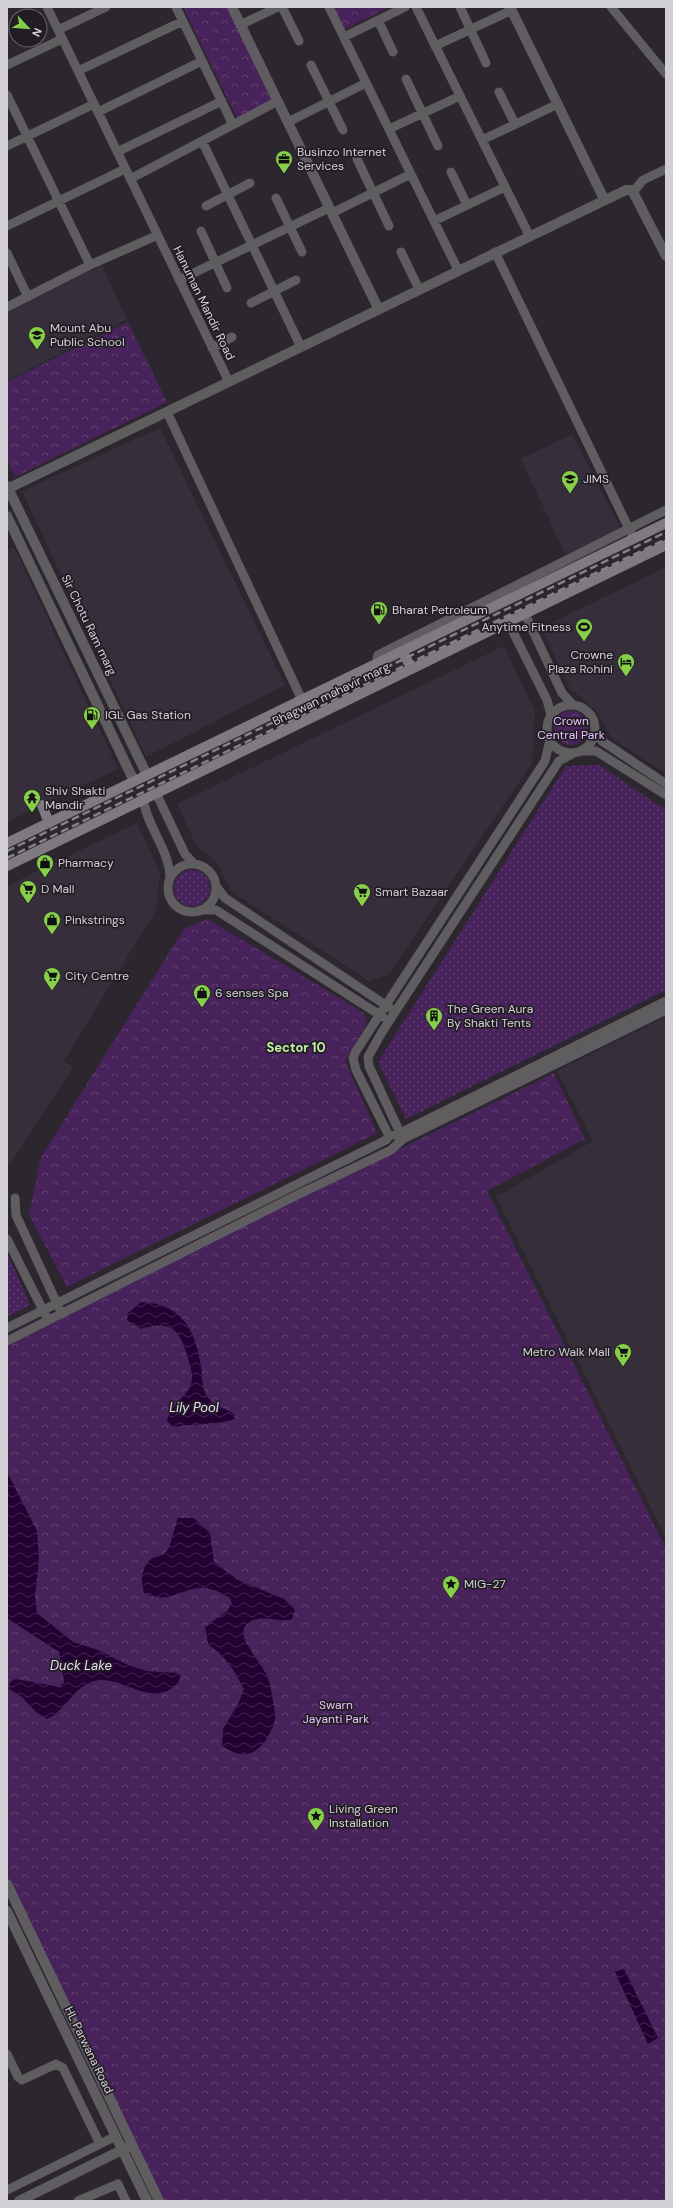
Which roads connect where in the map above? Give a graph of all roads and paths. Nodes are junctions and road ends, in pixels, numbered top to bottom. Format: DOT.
graph roads {
  1 [pos="47,7"];
  2 [pos="106,7"];
  3 [pos="176,7"];
  4 [pos="232,7"];
  5 [pos="278,7"];
  6 [pos="282,7"];
  7 [pos="329,7"];
  8 [pos="405,7"];
  9 [pos="416,7"];
  10 [pos="460,7"];
  11 [pos="614,8"];
  12 [pos="511,9"];
  13 [pos="92,10"];
  14 [pos="378,20"];
  15 [pos="183,21"];
  16 [pos="240,25"];
  17 [pos="58,30"];
  18 [pos="471,30"];
  19 [pos="344,37"];
  20 [pos="62,39"];
  21 [pos="299,41"];
  22 [pos="436,46"];
  23 [pos="393,52"];
  24 [pos="202,61"];
  25 [pos="486,62"];
  26 [pos="7,65"];
  27 [pos="311,65"];
  28 [pos="664,68"];
  29 [pos="78,71"];
  30 [pos="406,79"];
  31 [pos="366,83"];
  32 [pos="499,92"];
  33 [pos="7,95"];
  34 [pos="460,96"];
  35 [pos="222,101"];
  36 [pos="278,101"];
  37 [pos="329,101"];
  38 [pos="558,104"];
  39 [pos="96,108"];
  40 [pos="422,114"];
  41 [pos="288,122"];
  42 [pos="233,124"];
  43 [pos="515,124"];
  44 [pos="389,129"];
  45 [pos="343,130"];
  46 [pos="27,136"];
  47 [pos="482,140"];
  48 [pos="202,141"];
  49 [pos="7,146"];
  50 [pos="438,146"];
  51 [pos="117,152"];
  52 [pos="357,159"];
  53 [pos="125,169"];
  54 [pos="666,169"];
  55 [pos="451,172"];
  56 [pos="411,174"];
  57 [pos="130,179"];
  58 [pos="250,183"];
  59 [pos="505,187"];
  60 [pos="633,192"];
  61 [pos="373,193"];
  62 [pos="227,194"];
  63 [pos="276,198"];
  64 [pos="604,199"];
  65 [pos="59,202"];
  66 [pos="467,205"];
  67 [pos="206,206"];
  68 [pos="331,211"];
  69 [pos="434,221"];
  70 [pos="7,226"];
  71 [pos="389,226"];
  72 [pos="290,227"];
  73 [pos="201,231"];
  74 [pos="158,235"];
  75 [pos="529,235"];
  76 [pos="252,245"];
  77 [pos="302,252"];
  78 [pos="401,252"];
  79 [pos="495,252"];
  80 [pos="7,253"];
  81 [pos="666,256"];
  82 [pos="215,262"];
  83 [pos="90,265"];
  84 [pos="458,270"];
  85 [pos="179,280"];
  86 [pos="296,280"];
  87 [pos="227,288"];
  88 [pos="419,289"];
  89 [pos="274,291"];
  90 [pos="28,297"];
  91 [pos="251,302"];
  92 [pos="7,306"];
  93 [pos="378,308"];
  94 [pos="232,336"];
  95 [pos="301,347"];
  96 [pos="212,348"];
  97 [pos="229,382"];
  98 [pos="167,412"];
  99 [pos="7,488"];
  100 [pos="666,510"];
  101 [pos="7,516"];
  102 [pos="666,523"];
  103 [pos="628,529"];
  104 [pos="633,539"];
  105 [pos="666,545"];
  106 [pos="525,614"];
  107 [pos="508,622"];
  108 [pos="402,651"];
  109 [pos="379,662"];
  110 [pos="412,669"];
  111 [pos="302,700"];
  112 [pos="573,705"];
  113 [pos="551,716"];
  114 [pos="595,730"];
  115 [pos="550,740"];
  116 [pos="577,752"];
  117 [pos="147,775"];
  118 [pos="134,781"];
  119 [pos="666,784"];
  120 [pos="156,793"];
  121 [pos="666,796"];
  122 [pos="143,799"];
  123 [pos="42,805"];
  124 [pos="49,823"];
  125 [pos="7,843"];
  126 [pos="193,863"];
  127 [pos="7,866"];
  128 [pos="170,877"];
  129 [pos="216,886"];
  130 [pos="200,910"];
  131 [pos="666,1001"];
  132 [pos="385,1005"];
  133 [pos="666,1010"];
  134 [pos="396,1012"];
  135 [pos="379,1014"];
  136 [pos="389,1021"];
  137 [pos="400,1133"];
  138 [pos="389,1136"];
  139 [pos="396,1145"];
  140 [pos="15,1198"];
  141 [pos="7,1239"];
  142 [pos="57,1304"];
  143 [pos="43,1310"];
  144 [pos="61,1314"];
  145 [pos="49,1320"];
  146 [pos="7,1328"];
  147 [pos="7,1342"];
  148 [pos="7,1884"];
  149 [pos="8,1915"];
  150 [pos="7,2054"];
  151 [pos="116,2136"];
  152 [pos="100,2144"];
  153 [pos="133,2145"];
  154 [pos="122,2150"];
  155 [pos="7,2190"];
  156 [pos="19,2201"];
  157 [pos="78,2201"];
  158 [pos="126,2201"];
  159 [pos="147,2201"];
  160 [pos="159,2201"];
  1 -- 17 [label="street, Hanuman Mandir Road"];
  2 -- 13 [label="street"];
  3 -- 15 [label="street"];
  4 -- 16 [label="street"];
  5 -- 16 [label="street"];
  6 -- 21 [label="street"];
  7 -- 19 [label="street"];
  8 -- 14 [label="street"];
  9 -- 22 [label="street"];
  10 -- 18 [label="street"];
  11 -- 28 [label="street"];
  12 -- 18 [label="street"];
  12 -- 38 [label="street"];
  13 -- 17 [label="street"];
  14 -- 19 [label="street"];
  14 -- 23 [label="street"];
  15 -- 24 [label="street"];
  15 -- 29 [label="street"];
  16 -- 36 [label="street"];
  17 -- 20 [label="street, Hanuman Mandir Road"];
  18 -- 22 [label="street"];
  18 -- 25 [label="street"];
  19 -- 31 [label="street"];
  20 -- 26 [label="street"];
  20 -- 29 [label="street, Hanuman Mandir Road"];
  22 -- 34 [label="street"];
  24 -- 35 [label="street"];
  24 -- 39 [label="street"];
  27 -- 37 [label="street"];
  29 -- 39 [label="street, Hanuman Mandir Road"];
  30 -- 40 [label="street"];
  31 -- 37 [label="street"];
  31 -- 44 [label="street"];
  32 -- 43 [label="street"];
  33 -- 46 [label="street"];
  34 -- 40 [label="street"];
  34 -- 47 [label="street"];
  35 -- 42 [label="street"];
  35 -- 51 [label="street"];
  36 -- 41 [label="street"];
  36 -- 42 [label="street"];
  37 -- 41 [label="street"];
  37 -- 45 [label="street"];
  38 -- 43 [label="street"];
  38 -- 64 [label="street"];
  39 -- 46 [label="street"];
  39 -- 51 [label="street, Hanuman Mandir Road"];
  40 -- 44 [label="street"];
  40 -- 50 [label="street"];
  41 -- 68 [label="street"];
  42 -- 48 [label="street"];
  43 -- 47 [label="street"];
  44 -- 56 [label="street"];
  46 -- 49 [label="street"];
  46 -- 65 [label="street"];
  47 -- 59 [label="street"];
  48 -- 57 [label="street"];
  48 -- 62 [label="street"];
  51 -- 53 [label="street, Hanuman Mandir Road"];
  52 -- 61 [label="street"];
  53 -- 57 [label="street, Hanuman Mandir Road"];
  53 -- 65 [label="street"];
  54 -- 60 [label="street"];
  55 -- 66 [label="street"];
  56 -- 61 [label="street"];
  56 -- 69 [label="street"];
  57 -- 74 [label="street, Hanuman Mandir Road"];
  58 -- 62 [label="street"];
  59 -- 66 [label="street"];
  59 -- 75 [label="street"];
  60 -- 64 [label="street"];
  60 -- 81 [label="street"];
  61 -- 68 [label="street"];
  61 -- 71 [label="street"];
  62 -- 67 [label="street"];
  62 -- 76 [label="street"];
  63 -- 72 [label="street"];
  64 -- 75 [label="street"];
  65 -- 70 [label="street"];
  65 -- 83 [label="street"];
  66 -- 69 [label="street"];
  68 -- 72 [label="street"];
  68 -- 93 [label="street"];
  69 -- 84 [label="street"];
  72 -- 76 [label="street"];
  72 -- 77 [label="street"];
  73 -- 82 [label="street"];
  74 -- 83 [label="street"];
  74 -- 85 [label="street, Hanuman Mandir Road"];
  75 -- 79 [label="street"];
  76 -- 82 [label="street"];
  76 -- 89 [label="street"];
  78 -- 88 [label="street"];
  79 -- 84 [label="street"];
  79 -- 103 [label="street"];
  80 -- 90 [label="street"];
  82 -- 85 [label="street"];
  82 -- 87 [label="street"];
  83 -- 90 [label="street"];
  84 -- 88 [label="street"];
  85 -- 96 [label="street, Hanuman Mandir Road"];
  86 -- 89 [label="street"];
  88 -- 93 [label="street"];
  89 -- 91 [label="street"];
  89 -- 95 [label="street"];
  90 -- 92 [label="street"];
  93 -- 95 [label="street"];
  94 -- 96 [label="street"];
  95 -- 97 [label="street"];
  96 -- 97 [label="street, Hanuman Mandir Road"];
  97 -- 98 [label="street"];
  98 -- 99 [label="street"];
  98 -- 111 [label="street"];
  99 -- 117 [label="street, Sir Chotu Ram marg"];
  100 -- 103 [label="street"];
  101 -- 118 [label="street"];
  102 -- 104 [label="main road, Bhagwan mahavir marg"];
  103 -- 104 [label="street"];
  103 -- 109 [label="street"];
  104 -- 108 [label="main road, Bhagwan mahavir marg"];
  105 -- 106 [label="main road, Bhagwan mahavir marg"];
  106 -- 107 [label="main road, Bhagwan mahavir marg"];
  106 -- 112 [label="street"];
  107 -- 110 [label="main road, Bhagwan mahavir marg"];
  107 -- 113 [label="street"];
  108 -- 109 [label="main road, Bhagwan mahavir marg"];
  108 -- 110 [label="main road"];
  109 -- 111 [label="main road, Bhagwan mahavir marg"];
  110 -- 120 [label="main road, Bhagwan mahavir marg"];
  111 -- 117 [label="main road, Bhagwan mahavir marg"];
  112 -- 113 [label="street"];
  112 -- 114 [label="street"];
  113 -- 115 [label="street"];
  114 -- 116 [label="street"];
  114 -- 119 [label="street"];
  115 -- 116 [label="street"];
  115 -- 132 [label="street"];
  116 -- 121 [label="street"];
  116 -- 134 [label="street"];
  117 -- 118 [label="main road, Bhagwan mahavir marg"];
  118 -- 124 [label="main road, Bhagwan mahavir marg"];
  120 -- 122 [label="main road, Bhagwan mahavir marg"];
  120 -- 126 [label="street"];
  122 -- 127 [label="main road, Bhagwan mahavir marg"];
  122 -- 128 [label="street"];
  123 -- 124 [label="main road"];
  124 -- 125 [label="main road, Bhagwan mahavir marg"];
  126 -- 128 [label="street"];
  126 -- 129 [label="street"];
  128 -- 130 [label="street"];
  129 -- 130 [label="street"];
  129 -- 132 [label="street"];
  130 -- 135 [label="street"];
  131 -- 137 [label="street"];
  132 -- 134 [label="street"];
  132 -- 135 [label="street"];
  133 -- 139 [label="street"];
  134 -- 136 [label="street"];
  135 -- 136 [label="street"];
  135 -- 138 [label="street"];
  136 -- 137 [label="street"];
  137 -- 138 [label="street"];
  137 -- 139 [label="street"];
  138 -- 142 [label="street"];
  139 -- 144 [label="street"];
  140 -- 142 [label="street"];
  141 -- 143 [label="street"];
  142 -- 143 [label="street"];
  142 -- 144 [label="street"];
  143 -- 145 [label="street"];
  143 -- 146 [label="street"];
  144 -- 145 [label="street"];
  145 -- 147 [label="street"];
  148 -- 153 [label="street"];
  149 -- 151 [label="street, HL Parwana Road"];
  150 -- 152 [label="street"];
  151 -- 152 [label="street"];
  151 -- 154 [label="street, HL Parwana Road"];
  152 -- 155 [label="street"];
  153 -- 154 [label="street"];
  153 -- 160 [label="street"];
  154 -- 156 [label="street"];
  154 -- 159 [label="street, HL Parwana Road"];
  157 -- 158 [label="street"];
}
